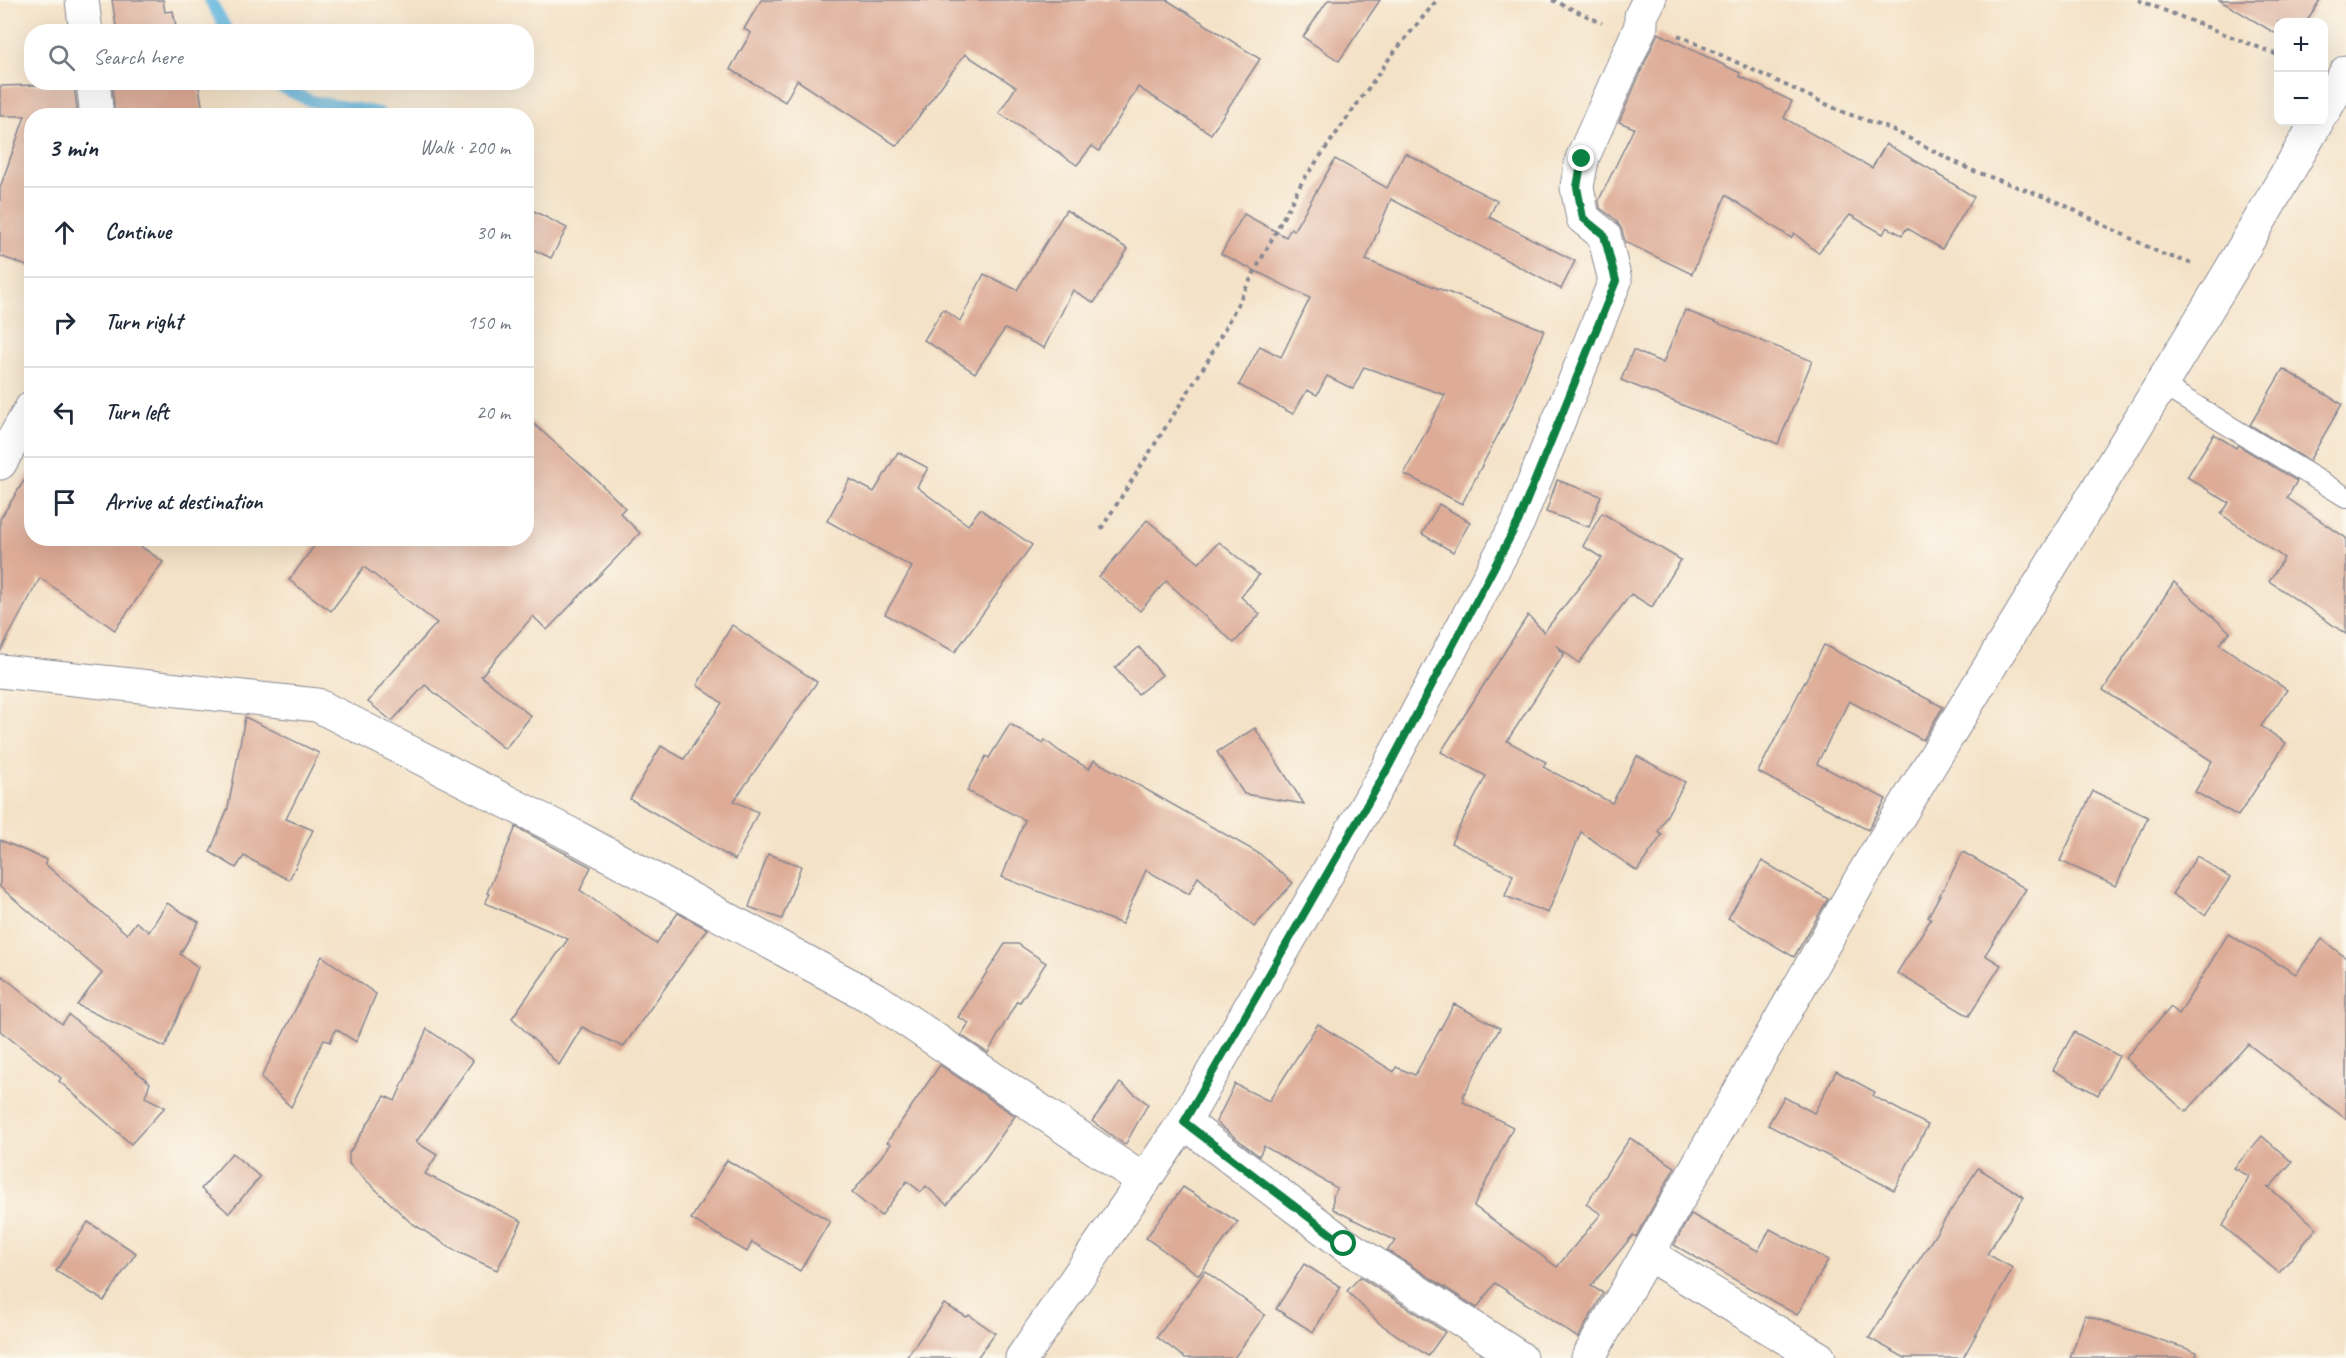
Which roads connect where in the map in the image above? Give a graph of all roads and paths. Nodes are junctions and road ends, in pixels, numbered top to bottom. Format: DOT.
graph roads {
  1 [pos="82,0"];
  2 [pos="1437,0"];
  3 [pos="1552,0"];
  4 [pos="2138,0"];
  5 [pos="1642,18"];
  6 [pos="85,24"];
  7 [pos="2274,53"];
  8 [pos="2346,72"];
  9 [pos="94,90"];
  10 [pos="2328,104"];
  11 [pos="96,108"];
  12 [pos="2315,126"];
  13 [pos="2229,273"];
  14 [pos="2162,385"];
  15 [pos="24,421"];
  16 [pos="0,463"];
  17 [pos="2346,498"];
  18 [pos="1101,530"];
  19 [pos="0,671"];
  20 [pos="1184,1122"];
  21 [pos="1144,1181"];
  22 [pos="1647,1254"];
  23 [pos="1022,1358"];
  24 [pos="1520,1358"];
  25 [pos="1588,1358"];
  26 [pos="1819,1358"];
  1 -- 6 [label="street"];
  2 -- 18 [label="path"];
  3 -- 5 [label="path"];
  4 -- 7 [label="path"];
  5 -- 13 [label="path"];
  5 -- 20 [label="street"];
  8 -- 10 [label="street"];
  9 -- 11 [label="street"];
  12 -- 13 [label="street"];
  13 -- 14 [label="street"];
  14 -- 17 [label="lane"];
  14 -- 22 [label="street"];
  15 -- 16 [label="street"];
  19 -- 21 [label="street"];
  20 -- 21 [label="street"];
  20 -- 24 [label="street"];
  21 -- 23 [label="street"];
  22 -- 25 [label="street"];
  22 -- 26 [label="street"];
}
